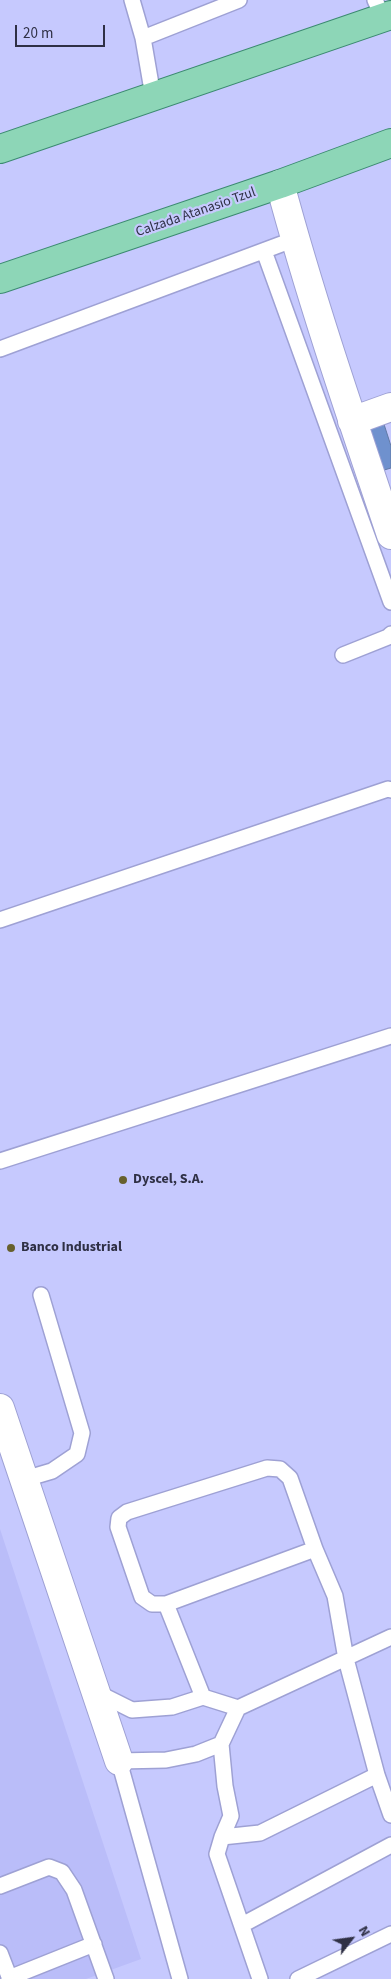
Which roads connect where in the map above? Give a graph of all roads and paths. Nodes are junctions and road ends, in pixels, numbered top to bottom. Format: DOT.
graph roads {
  1 [pos="132,0"];
  2 [pos="239,0"];
  3 [pos="383,11"];
  4 [pos="143,38"];
  5 [pos="153,96"];
  6 [pos="391,144"];
  7 [pos="3,147"];
  8 [pos="280,184"];
  9 [pos="295,239"];
  10 [pos="264,251"];
  11 [pos="0,279"];
  12 [pos="0,349"];
  13 [pos="391,407"];
  14 [pos="352,421"];
  15 [pos="385,498"];
  16 [pos="391,536"];
  17 [pos="391,602"];
  18 [pos="391,634"];
  19 [pos="343,655"];
  20 [pos="391,790"];
  21 [pos="0,920"];
  22 [pos="391,1036"];
  23 [pos="0,1161"];
  24 [pos="41,1295"];
  25 [pos="0,1408"];
  26 [pos="24,1479"];
  27 [pos="315,1549"];
  28 [pos="166,1604"];
  29 [pos="391,1637"];
  30 [pos="346,1659"];
  31 [pos="96,1692"];
  32 [pos="202,1697"];
  33 [pos="238,1708"];
  34 [pos="221,1744"];
  35 [pos="120,1761"];
  36 [pos="377,1775"];
  37 [pos="391,1815"];
  38 [pos="222,1837"];
  39 [pos="391,1845"];
  40 [pos="0,1886"];
  41 [pos="242,1924"];
  42 [pos="391,1934"];
  43 [pos="94,1944"];
  44 [pos="0,1953"];
  45 [pos="10,1978"];
  46 [pos="106,1979"];
  47 [pos="180,1979"];
  48 [pos="260,1979"];
  49 [pos="298,1979"];
  1 -- 4 [label="lane"];
  2 -- 4 [label="lane"];
  3 -- 5 [label="main road"];
  4 -- 5 [label="lane"];
  5 -- 7 [label="main road"];
  6 -- 8 [label="main road, Calzada Atanasio Tzul"];
  8 -- 9 [label="street"];
  8 -- 11 [label="main road, Calzada Atanasio Tzul"];
  9 -- 10 [label="lane"];
  9 -- 14 [label="street"];
  10 -- 12 [label="lane"];
  10 -- 17 [label="lane"];
  13 -- 14 [label="street"];
  14 -- 15 [label="street"];
  15 -- 16 [label="street"];
  18 -- 19 [label="lane"];
  20 -- 21 [label="lane"];
  22 -- 23 [label="lane"];
  24 -- 26 [label="lane"];
  25 -- 26 [label="street"];
  26 -- 31 [label="street"];
  27 -- 28 [label="lane"];
  27 -- 28 [label="lane"];
  27 -- 30 [label="lane"];
  28 -- 32 [label="lane"];
  29 -- 30 [label="lane"];
  30 -- 33 [label="lane"];
  30 -- 36 [label="lane"];
  31 -- 32 [label="lane"];
  31 -- 35 [label="street"];
  32 -- 33 [label="lane"];
  33 -- 34 [label="lane"];
  34 -- 35 [label="lane"];
  34 -- 38 [label="lane"];
  35 -- 47 [label="lane"];
  36 -- 37 [label="lane"];
  36 -- 38 [label="lane"];
  38 -- 41 [label="lane"];
  39 -- 41 [label="lane"];
  40 -- 43 [label="lane"];
  41 -- 48 [label="lane"];
  42 -- 49 [label="lane"];
  43 -- 45 [label="lane"];
  43 -- 46 [label="lane"];
  44 -- 45 [label="lane"];
}
